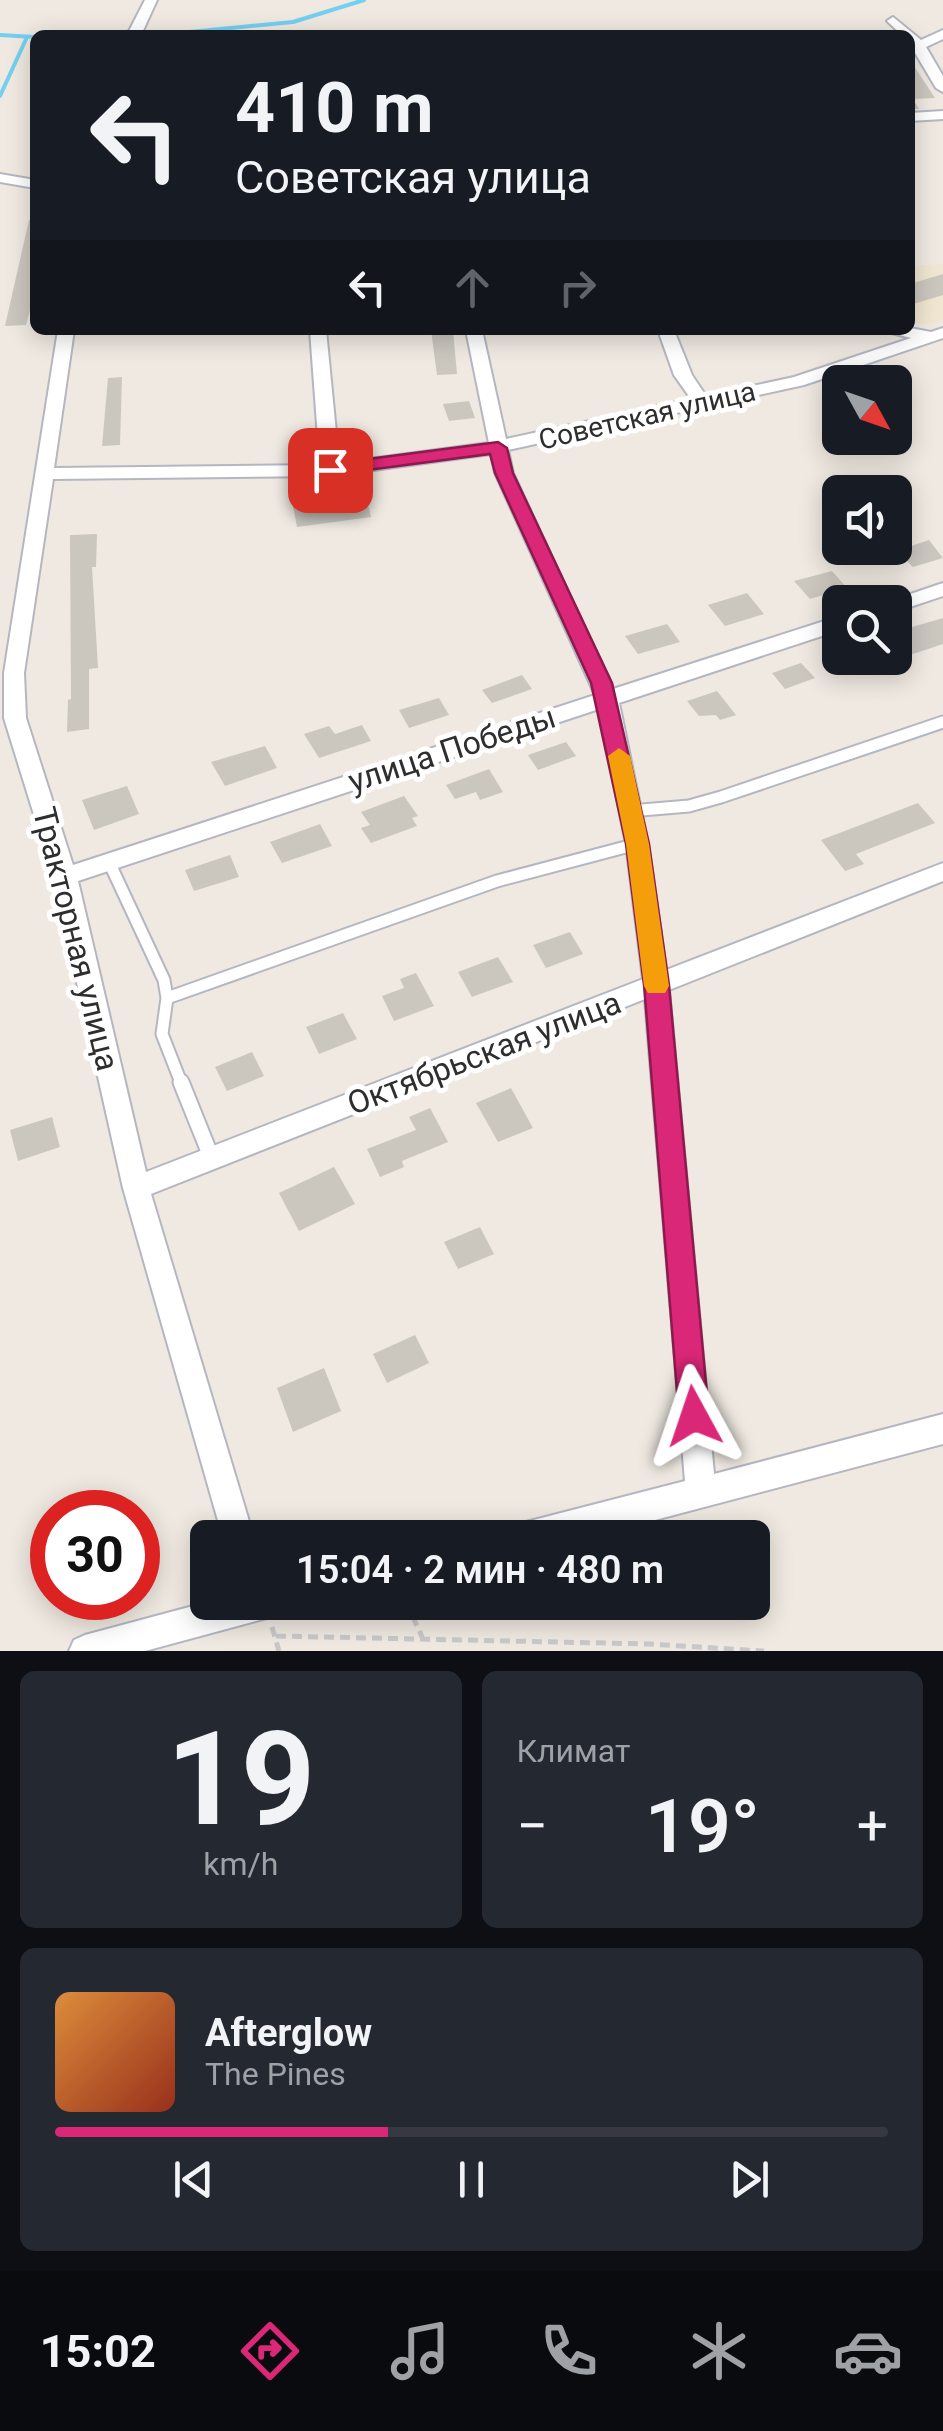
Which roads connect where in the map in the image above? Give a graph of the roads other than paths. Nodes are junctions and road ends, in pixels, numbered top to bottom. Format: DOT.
graph roads {
  1 [pos="151,0"];
  2 [pos="892,21"];
  3 [pos="136,30"];
  4 [pos="905,30"];
  5 [pos="943,34"];
  6 [pos="915,41"];
  7 [pos="918,46"];
  8 [pos="943,88"];
  9 [pos="943,116"];
  10 [pos="915,117"];
  11 [pos="0,178"];
  12 [pos="30,183"];
  13 [pos="915,333"];
  14 [pos="65,335"];
  15 [pos="318,335"];
  16 [pos="475,335"];
  17 [pos="668,335"];
  18 [pos="940,336"];
  19 [pos="702,403"];
  20 [pos="498,448"];
  21 [pos="330,470"];
  22 [pos="44,474"];
  23 [pos="943,589"];
  24 [pos="912,599"];
  25 [pos="822,629"];
  26 [pos="607,698"];
  27 [pos="943,722"];
  28 [pos="630,811"];
  29 [pos="637,844"];
  30 [pos="109,862"];
  31 [pos="943,872"];
  32 [pos="65,876"];
  33 [pos="656,985"];
  34 [pos="167,998"];
  35 [pos="212,1159"];
  36 [pos="136,1188"];
  37 [pos="943,1429"];
  38 [pos="701,1494"];
  39 [pos="235,1520"];
  40 [pos="598,1520"];
  41 [pos="201,1620"];
  42 [pos="84,1651"];
  1 -- 3 [label="street"];
  2 -- 4 [label="street"];
  5 -- 7 [label="street"];
  6 -- 7 [label="street"];
  7 -- 8 [label="street"];
  9 -- 10 [label="street"];
  11 -- 12 [label="street"];
  13 -- 18 [label="street"];
  14 -- 22 [label="street, Тракторная улица"];
  15 -- 21 [label="street"];
  16 -- 20 [label="street"];
  17 -- 19 [label="street"];
  18 -- 19 [label="street, Советская улица"];
  19 -- 20 [label="street, Советская улица"];
  20 -- 21 [label="street, Советская улица"];
  20 -- 26 [label="street"];
  21 -- 22 [label="street, Советская улица"];
  22 -- 32 [label="street, Тракторная улица"];
  23 -- 24 [label="street"];
  25 -- 26 [label="street, улица Победы"];
  26 -- 28 [label="street"];
  26 -- 30 [label="street, улица Победы"];
  27 -- 28 [label="lane"];
  28 -- 29 [label="street"];
  29 -- 33 [label="street"];
  29 -- 34 [label="lane"];
  30 -- 32 [label="street, улица Победы"];
  30 -- 34 [label="lane"];
  31 -- 33 [label="street, Октябрьская улица"];
  32 -- 36 [label="street, Тракторная улица"];
  33 -- 35 [label="street, Октябрьская улица"];
  33 -- 38 [label="street"];
  34 -- 35 [label="lane"];
  35 -- 36 [label="street, Октябрьская улица"];
  36 -- 39 [label="street, Тракторная улица"];
  37 -- 38 [label="street"];
  38 -- 40 [label="street"];
  41 -- 42 [label="street"];
}
